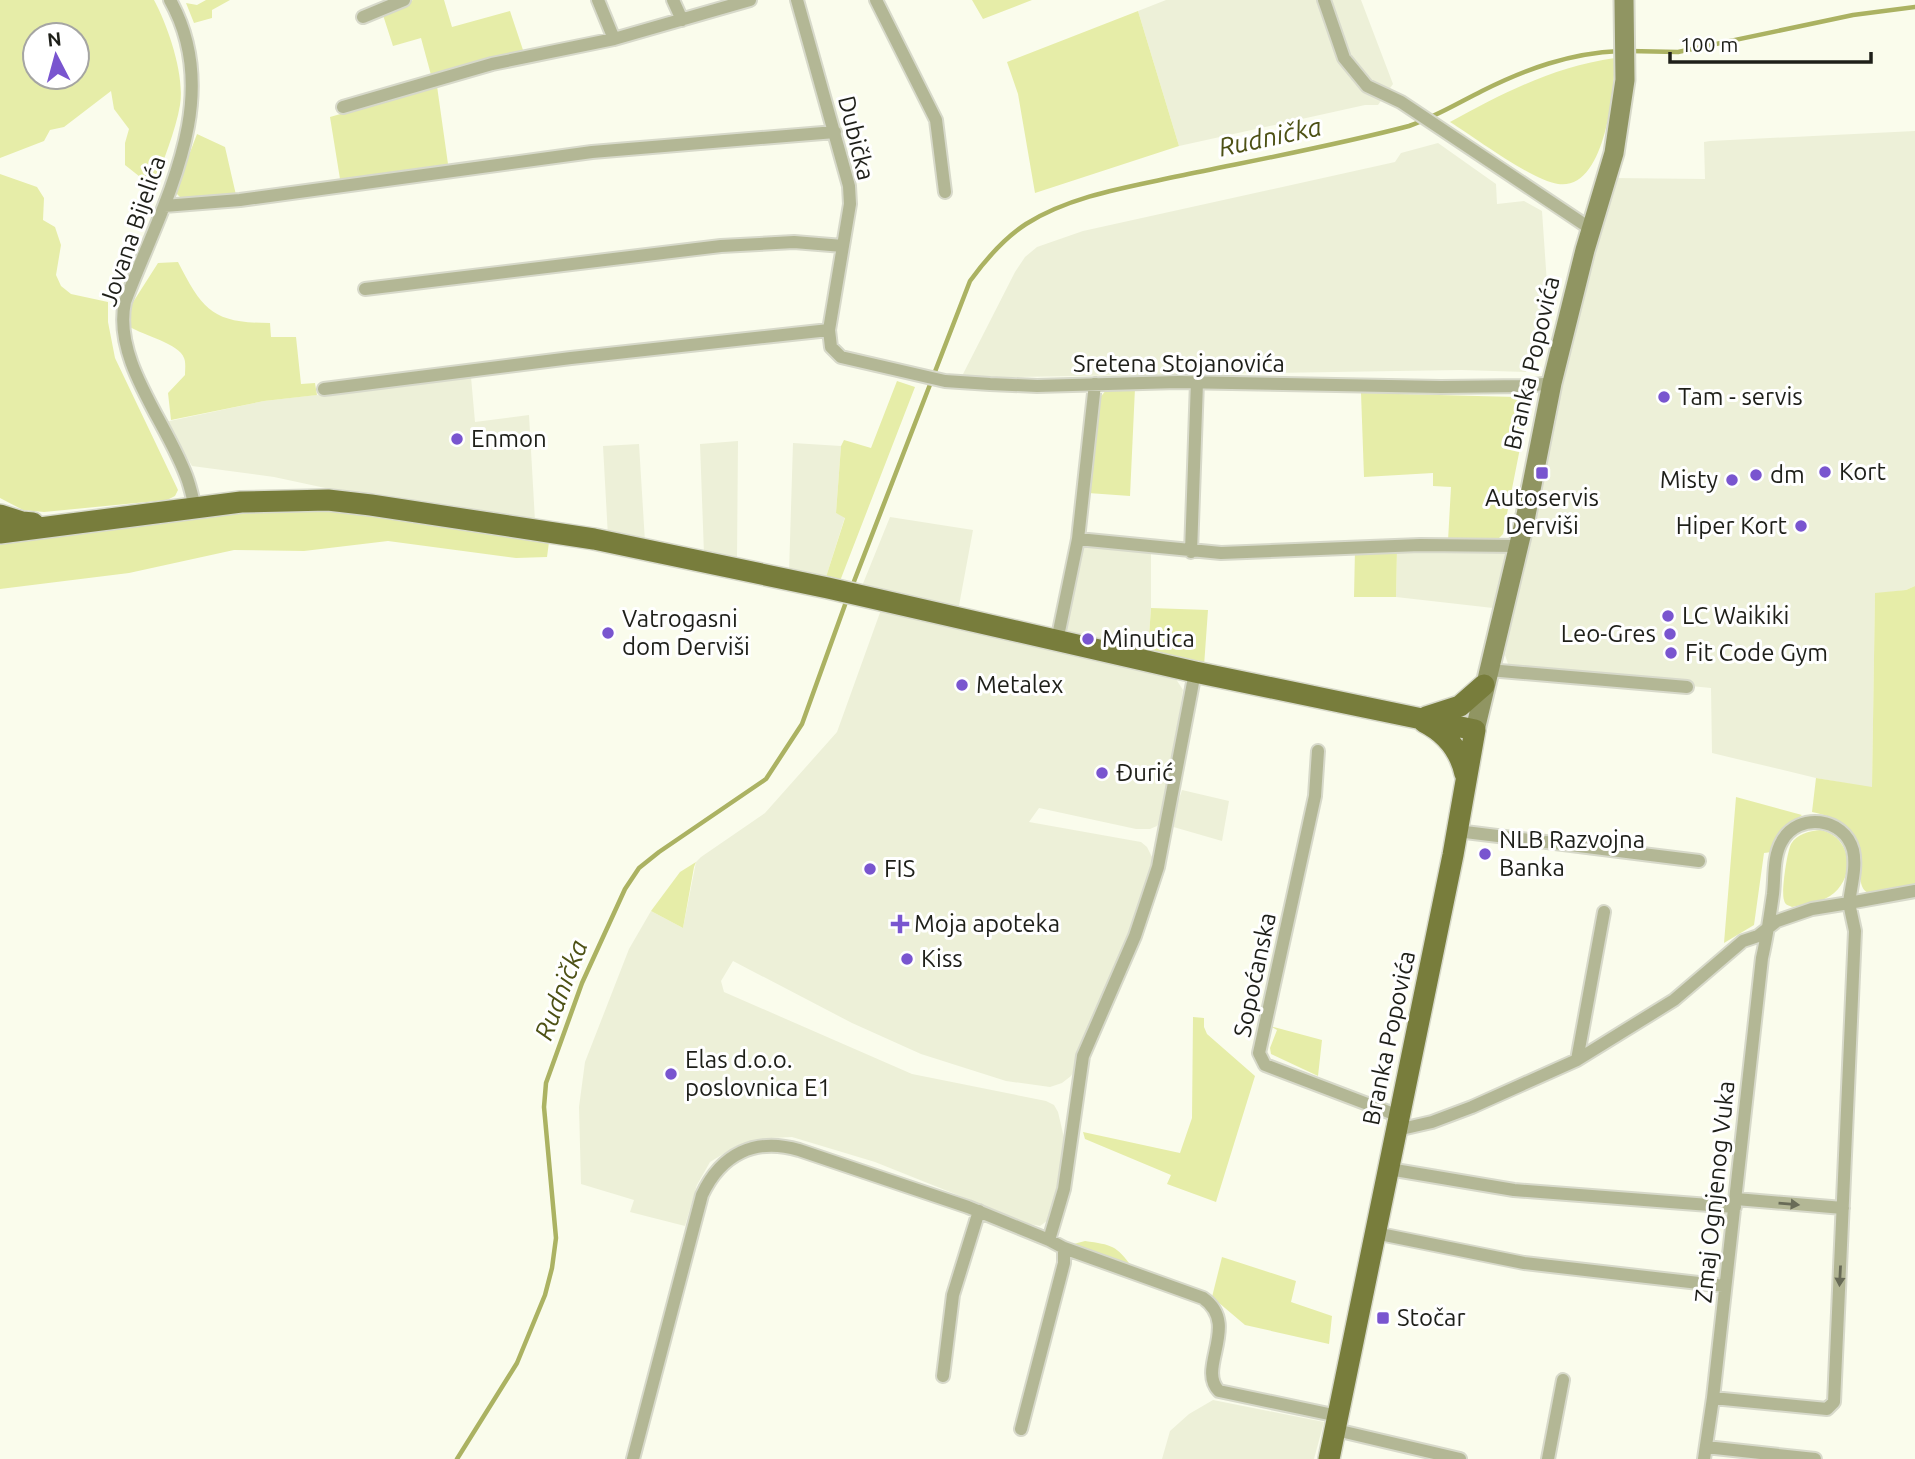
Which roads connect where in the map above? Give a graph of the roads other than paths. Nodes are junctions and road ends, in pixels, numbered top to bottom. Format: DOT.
graph roads {
  1 [pos="170,0"];
  2 [pos="404,0"];
  3 [pos="598,0"];
  4 [pos="673,0"];
  5 [pos="750,0"];
  6 [pos="797,0"];
  7 [pos="876,0"];
  8 [pos="1324,0"];
  9 [pos="1624,0"];
  10 [pos="363,17"];
  11 [pos="682,20"];
  12 [pos="614,39"];
  13 [pos="343,107"];
  14 [pos="835,132"];
  15 [pos="945,192"];
  16 [pos="164,206"];
  17 [pos="1591,229"];
  18 [pos="843,246"];
  19 [pos="365,289"];
  20 [pos="829,330"];
  21 [pos="1197,382"];
  22 [pos="1552,383"];
  23 [pos="1095,384"];
  24 [pos="324,389"];
  25 [pos="195,508"];
  26 [pos="0,515"];
  27 [pos="91,522"];
  28 [pos="0,533"];
  29 [pos="1078,539"];
  30 [pos="1517,547"];
  31 [pos="1191,552"];
  32 [pos="1057,641"];
  33 [pos="1195,672"];
  34 [pos="1487,677"];
  35 [pos="1687,687"];
  36 [pos="1416,718"];
  37 [pos="1475,730"];
  38 [pos="1318,751"];
  39 [pos="1466,776"];
  40 [pos="1457,831"];
  41 [pos="1699,860"];
  42 [pos="1915,891"];
  43 [pos="1849,903"];
  44 [pos="1604,912"];
  45 [pos="1768,929"];
  46 [pos="1577,1060"];
  47 [pos="1398,1123"];
  48 [pos="1389,1169"];
  49 [pos="1735,1203"];
  50 [pos="1843,1208"];
  51 [pos="979,1211"];
  52 [pos="1376,1233"];
  53 [pos="1049,1240"];
  54 [pos="1064,1248"];
  55 [pos="1726,1286"];
  56 [pos="943,1376"];
  57 [pos="1563,1380"];
  58 [pos="1713,1398"];
  59 [pos="1337,1423"];
  60 [pos="1021,1429"];
  61 [pos="1705,1453"];
  62 [pos="633,1459"];
  63 [pos="1329,1459"];
  64 [pos="1460,1459"];
  65 [pos="1548,1459"];
  66 [pos="1815,1459"];
  1 -- 16 [label="street, Jovana Bijelića"];
  2 -- 10 [label="street"];
  3 -- 12 [label="street"];
  4 -- 11 [label="street"];
  5 -- 11 [label="street"];
  6 -- 14 [label="street, Dubička"];
  7 -- 15 [label="street"];
  8 -- 17 [label="street"];
  9 -- 17 [label="main road, Branka Popovića"];
  11 -- 12 [label="street"];
  12 -- 13 [label="street"];
  14 -- 16 [label="street"];
  14 -- 18 [label="street, Dubička"];
  16 -- 25 [label="street, Jovana Bijelića"];
  17 -- 22 [label="main road, Branka Popovića"];
  18 -- 19 [label="street"];
  18 -- 20 [label="street, Dubička"];
  20 -- 23 [label="street, Sretena Stojanovića"];
  20 -- 24 [label="street"];
  21 -- 22 [label="street, Sretena Stojanovića"];
  21 -- 23 [label="street, Sretena Stojanovića"];
  21 -- 31 [label="street"];
  22 -- 30 [label="main road, Branka Popovića"];
  23 -- 29 [label="street"];
  25 -- 27 [label="main road"];
  25 -- 32 [label="main road"];
  26 -- 27 [label="main road"];
  27 -- 28 [label="main road"];
  29 -- 31 [label="street"];
  29 -- 32 [label="street"];
  30 -- 31 [label="street"];
  30 -- 34 [label="main road, Branka Popovića"];
  32 -- 33 [label="main road"];
  33 -- 36 [label="main road"];
  33 -- 53 [label="street"];
  34 -- 35 [label="street"];
  34 -- 36 [label="main road"];
  34 -- 37 [label="main road, Branka Popovića"];
  36 -- 37 [label="main road"];
  36 -- 39 [label="main road"];
  37 -- 39 [label="main road, Branka Popovića"];
  38 -- 47 [label="street, Sopoćanska"];
  39 -- 40 [label="main road, Branka Popovića"];
  40 -- 41 [label="street"];
  40 -- 47 [label="main road, Branka Popovića"];
  42 -- 43 [label="street"];
  43 -- 45 [label="street"];
  43 -- 45 [label="street, Zmaj Ognjenog Vuka"];
  43 -- 50 [label="street, Zmaj Ognjenog Vuka"];
  44 -- 46 [label="street"];
  45 -- 46 [label="street"];
  45 -- 49 [label="street, Zmaj Ognjenog Vuka"];
  46 -- 47 [label="street"];
  47 -- 48 [label="main road, Branka Popovića"];
  48 -- 49 [label="street"];
  48 -- 52 [label="main road, Branka Popovića"];
  49 -- 50 [label="street, one-way"];
  49 -- 55 [label="street, Zmaj Ognjenog Vuka"];
  50 -- 58 [label="street, Zmaj Ognjenog Vuka, one-way"];
  51 -- 53 [label="street"];
  51 -- 56 [label="street"];
  51 -- 62 [label="street"];
  52 -- 55 [label="street"];
  52 -- 59 [label="main road, Branka Popovića"];
  53 -- 54 [label="street"];
  54 -- 59 [label="street"];
  54 -- 60 [label="street"];
  55 -- 58 [label="street, Zmaj Ognjenog Vuka"];
  57 -- 65 [label="street"];
  58 -- 61 [label="street, Zmaj Ognjenog Vuka"];
  59 -- 63 [label="main road, Branka Popovića"];
  59 -- 64 [label="street"];
  61 -- 66 [label="street"];
}
